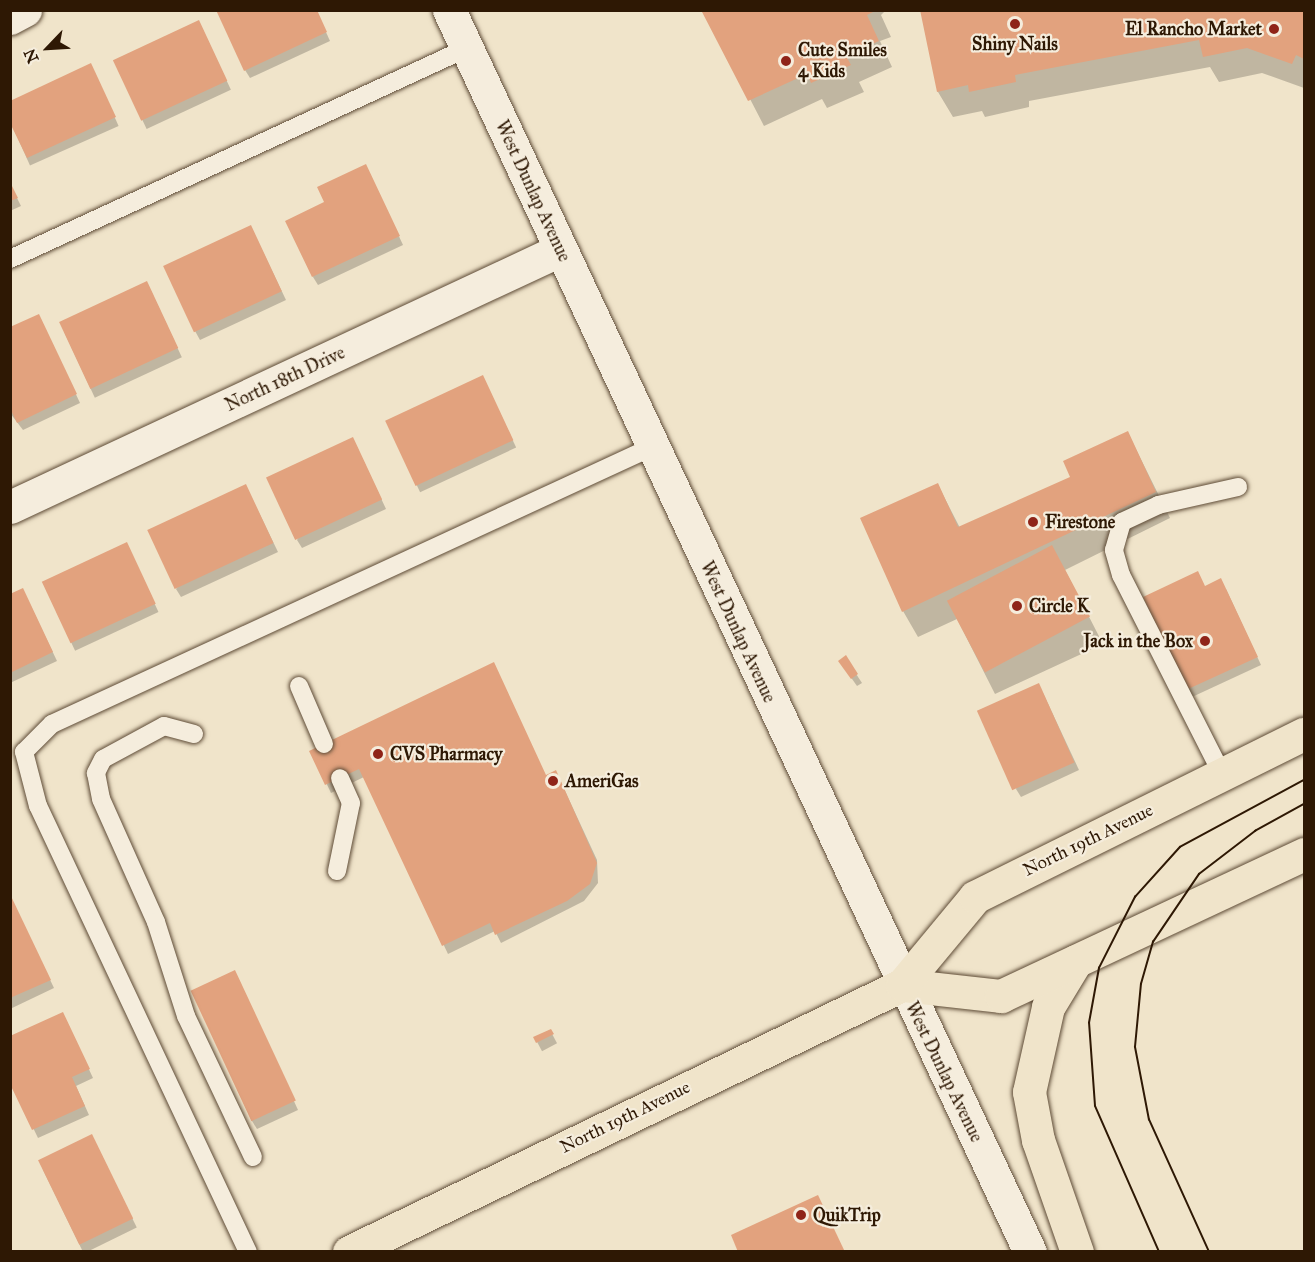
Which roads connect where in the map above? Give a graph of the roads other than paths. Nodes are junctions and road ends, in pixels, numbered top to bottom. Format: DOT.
graph roads {
  1 [pos="26,10"];
  2 [pos="449,10"];
  3 [pos="10,18"];
  4 [pos="467,48"];
  5 [pos="560,250"];
  6 [pos="10,260"];
  7 [pos="650,448"];
  8 [pos="1238,488"];
  9 [pos="10,507"];
  10 [pos="299,686"];
  11 [pos="1305,734"];
  12 [pos="194,735"];
  13 [pos="324,744"];
  14 [pos="1222,774"];
  15 [pos="340,778"];
  16 [pos="1305,854"];
  17 [pos="337,870"];
  18 [pos="1076,961"];
  19 [pos="902,985"];
  20 [pos="253,1157"];
  21 [pos="248,1251"];
  22 [pos="349,1251"];
  23 [pos="1030,1251"];
  24 [pos="1077,1251"];
  1 -- 3 [label="main road"];
  2 -- 4 [label="main road, West Dunlap Avenue"];
  4 -- 5 [label="main road, West Dunlap Avenue"];
  4 -- 6 [label="lane"];
  5 -- 7 [label="main road, West Dunlap Avenue"];
  5 -- 9 [label="main road, North 18th Drive"];
  7 -- 19 [label="main road, West Dunlap Avenue"];
  7 -- 21 [label="lane"];
  8 -- 14 [label="lane"];
  10 -- 13 [label="lane"];
  11 -- 14 [label="main road, North 19th Avenue"];
  12 -- 20 [label="lane"];
  14 -- 19 [label="main road, North 19th Avenue"];
  15 -- 17 [label="lane"];
  16 -- 18 [label="main road"];
  18 -- 19 [label="main road"];
  18 -- 24 [label="main road"];
  19 -- 22 [label="main road, North 19th Avenue"];
  19 -- 23 [label="main road, West Dunlap Avenue"];
}
